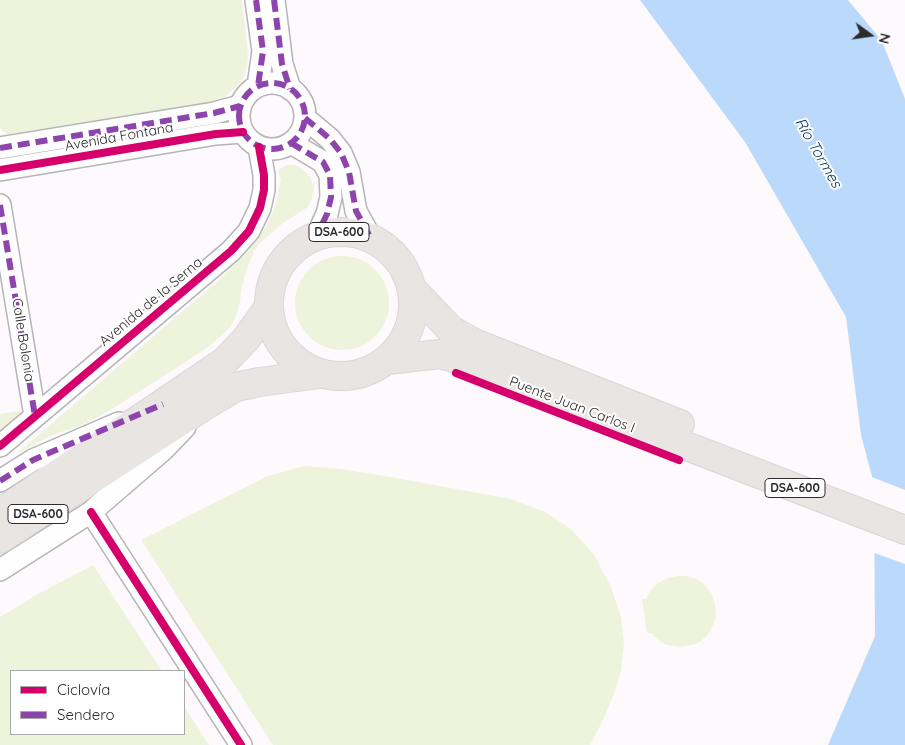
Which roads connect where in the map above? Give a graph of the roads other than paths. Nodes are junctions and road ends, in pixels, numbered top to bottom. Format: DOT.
graph roads {
  1 [pos="256,0"];
  2 [pos="274,0"];
  3 [pos="258,86"];
  4 [pos="290,88"];
  5 [pos="240,106"];
  6 [pos="305,118"];
  7 [pos="243,132"];
  8 [pos="291,143"];
  9 [pos="259,147"];
  10 [pos="0,148"];
  11 [pos="0,170"];
  12 [pos="0,205"];
  13 [pos="317,235"];
  14 [pos="370,237"];
  15 [pos="412,290"];
  16 [pos="268,307"];
  17 [pos="387,360"];
  18 [pos="320,374"];
  19 [pos="162,404"];
  20 [pos="201,408"];
  21 [pos="35,416"];
  22 [pos="688,437"];
  23 [pos="0,446"];
  24 [pos="0,480"];
  25 [pos="905,511"];
  26 [pos="91,512"];
  27 [pos="0,513"];
  28 [pos="905,530"];
  29 [pos="0,539"];
  30 [pos="0,570"];
  31 [pos="241,745"];
  1 -- 3 [label="street"];
  2 -- 4 [label="street"];
  3 -- 4 [label="street"];
  3 -- 5 [label="street"];
  4 -- 6 [label="street"];
  5 -- 7 [label="street"];
  5 -- 10 [label="street, Avenida Fontana"];
  6 -- 8 [label="street"];
  6 -- 14 [label="street"];
  7 -- 9 [label="street"];
  7 -- 11 [label="street, Avenida Fontana"];
  8 -- 9 [label="street"];
  8 -- 13 [label="street"];
  9 -- 21 [label="street, Avenida de la Serna"];
  12 -- 21 [label="street, Calle Bolonia"];
  13 -- 14 [label="main road, DSA-600"];
  13 -- 16 [label="main road, DSA-600"];
  14 -- 15 [label="main road, DSA-600"];
  15 -- 17 [label="main road, DSA-600"];
  15 -- 22 [label="main road, Puente Juan Carlos I / DSA-600"];
  16 -- 18 [label="main road, DSA-600"];
  16 -- 19 [label="main road, DSA-600"];
  17 -- 18 [label="main road, DSA-600"];
  17 -- 22 [label="main road, Puente Juan Carlos I / DSA-600"];
  18 -- 20 [label="main road, DSA-600"];
  19 -- 24 [label="street"];
  19 -- 27 [label="main road, DSA-600"];
  20 -- 26 [label="street"];
  20 -- 29 [label="main road, DSA-600"];
  21 -- 23 [label="street, Avenida de la Serna"];
  22 -- 25 [label="main road, Puente Juan Carlos I / DSA-600"];
  22 -- 28 [label="main road, Puente Juan Carlos I / DSA-600"];
  26 -- 30 [label="street"];
  26 -- 31 [label="street"];
}
